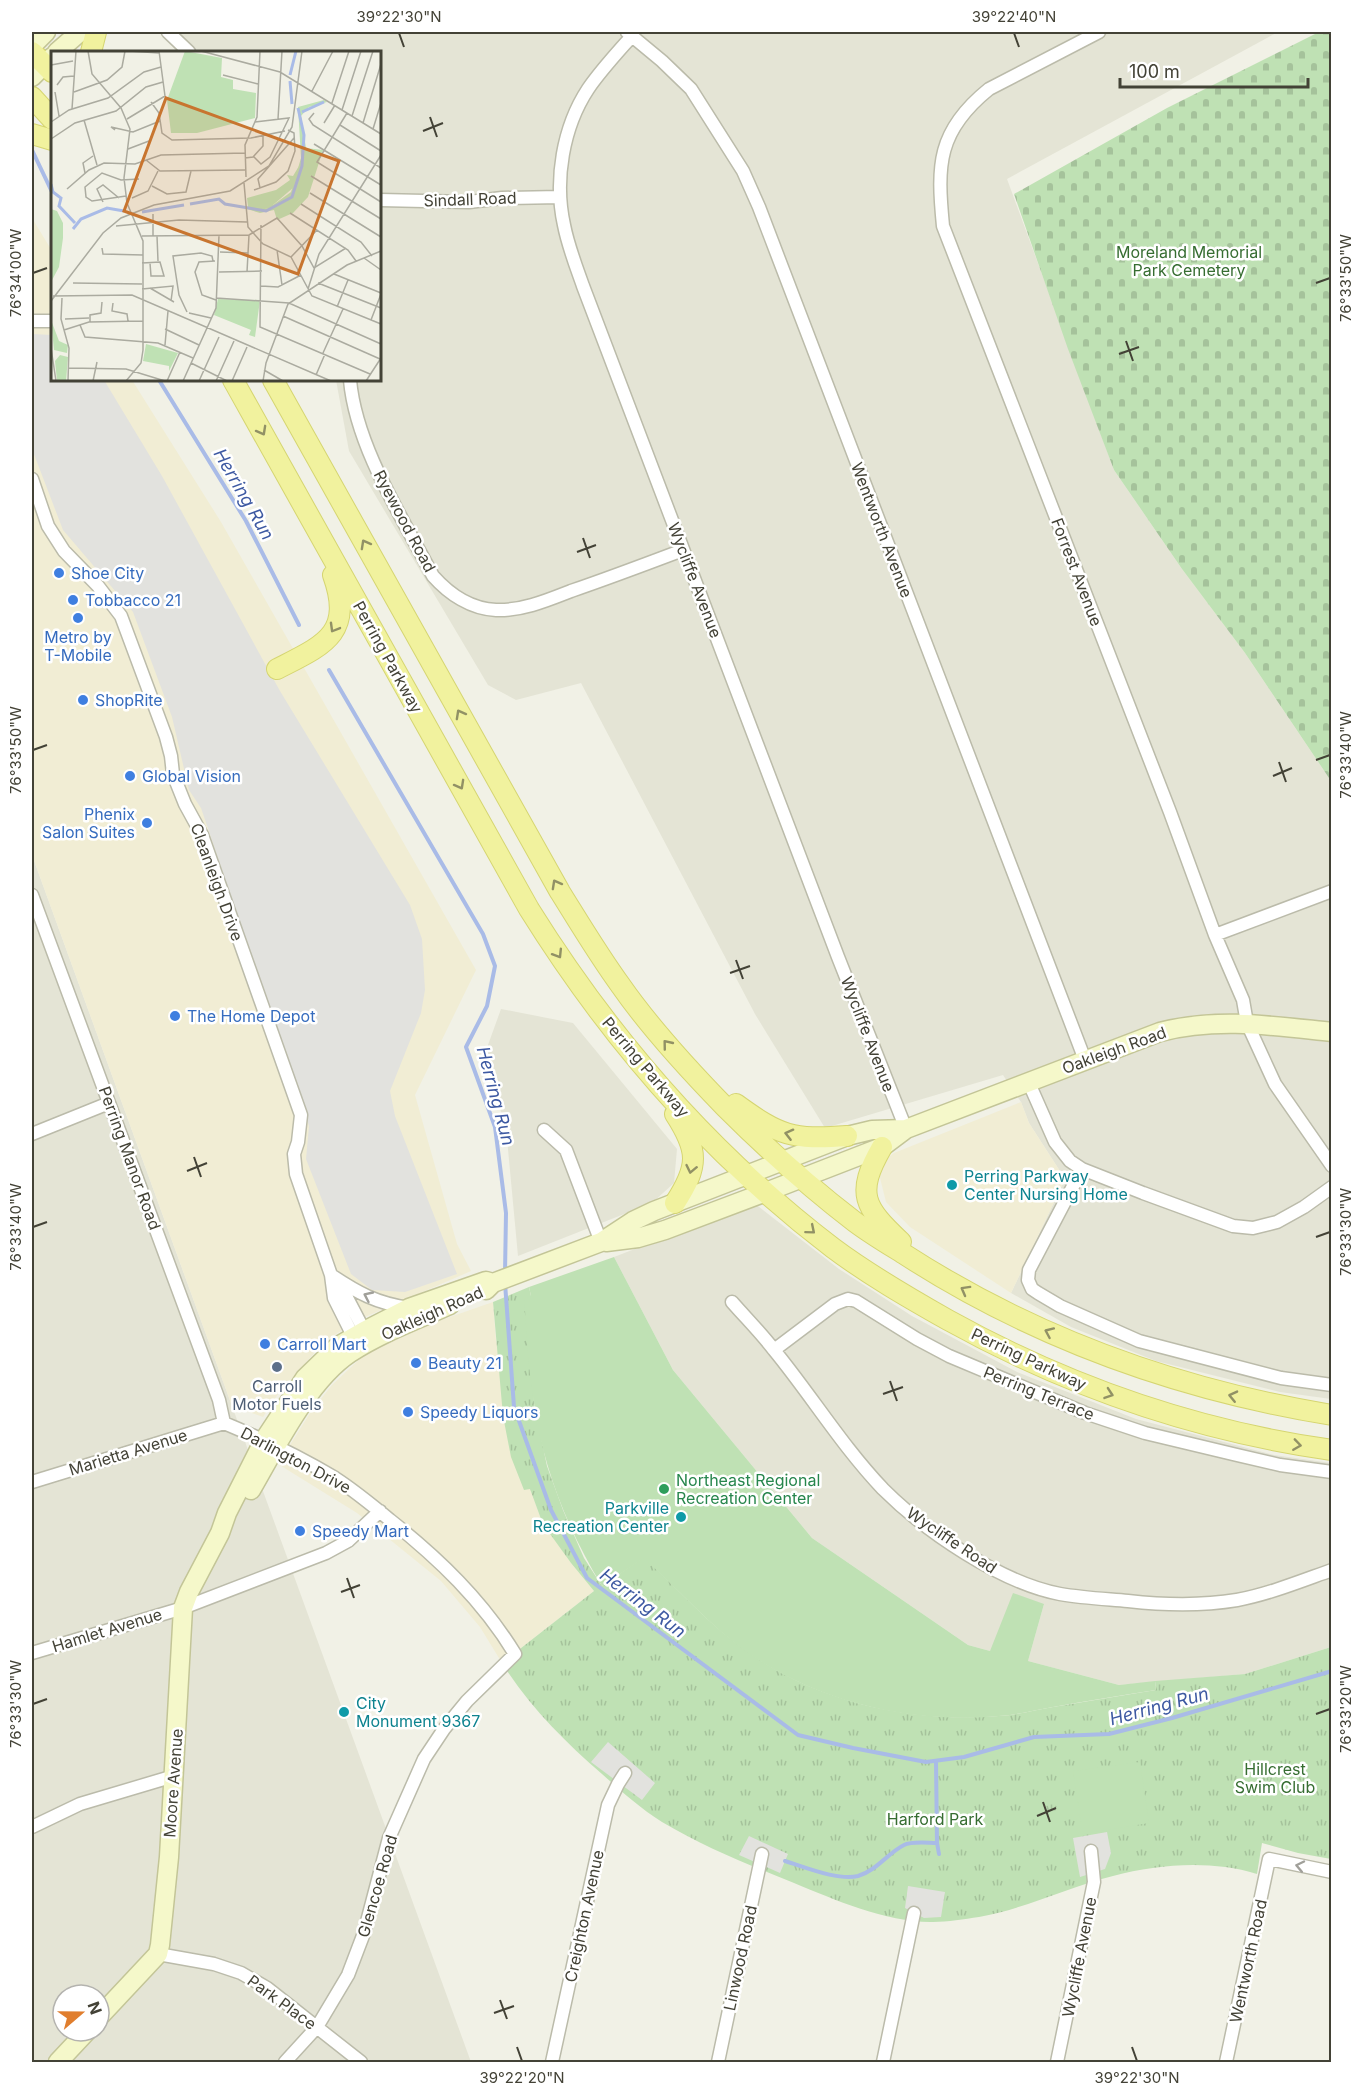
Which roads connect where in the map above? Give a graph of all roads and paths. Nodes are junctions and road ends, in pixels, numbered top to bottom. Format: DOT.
graph roads {
  1 [pos="46,32"];
  2 [pos="80,32"];
  3 [pos="96,32"];
  4 [pos="168,32"];
  5 [pos="1099,32"];
  6 [pos="630,34"];
  7 [pos="32,46"];
  8 [pos="58,51"];
  9 [pos="91,51"];
  10 [pos="188,51"];
  11 [pos="32,97"];
  12 [pos="51,118"];
  13 [pos="32,134"];
  14 [pos="51,140"];
  15 [pos="560,197"];
  16 [pos="381,200"];
  17 [pos="32,321"];
  18 [pos="51,321"];
  19 [pos="234,381"];
  20 [pos="274,381"];
  21 [pos="350,381"];
  22 [pos="32,479"];
  23 [pos="319,533"];
  24 [pos="683,550"];
  25 [pos="277,669"];
  26 [pos="1332,891"];
  27 [pos="32,895"];
  28 [pos="1215,935"];
  29 [pos="1247,1023"];
  30 [pos="1332,1032"];
  31 [pos="626,1046"];
  32 [pos="1085,1060"];
  33 [pos="690,1072"];
  34 [pos="1028,1081"];
  35 [pos="110,1103"];
  36 [pos="906,1129"];
  37 [pos="544,1130"];
  38 [pos="32,1134"];
  39 [pos="847,1136"];
  40 [pos="882,1147"];
  41 [pos="781,1161"];
  42 [pos="1332,1166"];
  43 [pos="1082,1169"];
  44 [pos="747,1175"];
  45 [pos="802,1178"];
  46 [pos="1332,1187"];
  47 [pos="766,1192"];
  48 [pos="675,1203"];
  49 [pos="601,1242"];
  50 [pos="930,1271"];
  51 [pos="331,1275"];
  52 [pos="494,1283"];
  53 [pos="732,1302"];
  54 [pos="409,1308"];
  55 [pos="362,1339"];
  56 [pos="774,1350"];
  57 [pos="1332,1385"];
  58 [pos="1332,1415"];
  59 [pos="224,1423"];
  60 [pos="270,1444"];
  61 [pos="1332,1450"];
  62 [pos="1332,1472"];
  63 [pos="32,1482"];
  64 [pos="380,1511"];
  65 [pos="1332,1570"];
  66 [pos="183,1608"];
  67 [pos="32,1653"];
  68 [pos="514,1654"];
  69 [pos="625,1773"];
  70 [pos="174,1776"];
  71 [pos="32,1827"];
  72 [pos="1091,1851"];
  73 [pos="762,1854"];
  74 [pos="1332,1872"];
  75 [pos="914,1913"];
  76 [pos="158,1954"];
  77 [pos="111,2004"];
  78 [pos="317,2027"];
  79 [pos="76,2043"];
  80 [pos="58,2062"];
  81 [pos="285,2062"];
  82 [pos="361,2062"];
  83 [pos="552,2062"];
  84 [pos="718,2062"];
  85 [pos="883,2062"];
  86 [pos="1057,2062"];
  87 [pos="1226,2062"];
  1 -- 7 [label="street"];
  2 -- 8 [label="street"];
  3 -- 9 [label="main road"];
  4 -- 10 [label="street"];
  5 -- 28 [label="street, Forrest Avenue"];
  6 -- 15 [label="street, Wycliffe Avenue"];
  6 -- 32 [label="street, Wentworth Avenue"];
  11 -- 12 [label="main road"];
  13 -- 14 [label="main road"];
  15 -- 16 [label="street, Sindall Road"];
  15 -- 24 [label="street, Wycliffe Avenue"];
  17 -- 18 [label="street"];
  19 -- 23 [label="main road, Perring Parkway, one-way"];
  33 -- 20 [label="main road, Perring Parkway, one-way"];
  21 -- 24 [label="street, Ryewood Road"];
  22 -- 51 [label="street, Cleanleigh Drive"];
  23 -- 25 [label="main road, one-way"];
  23 -- 31 [label="main road, Perring Parkway, one-way"];
  24 -- 36 [label="street, Wycliffe Avenue"];
  26 -- 28 [label="street"];
  27 -- 35 [label="street, Perring Manor Road"];
  28 -- 29 [label="street, Forrest Avenue"];
  29 -- 30 [label="street, Oakleigh Road"];
  29 -- 32 [label="street, Oakleigh Road"];
  29 -- 42 [label="street, Forrest Avenue"];
  31 -- 44 [label="main road, Perring Parkway"];
  31 -- 48 [label="main road, one-way"];
  32 -- 34 [label="street, Oakleigh Road"];
  39 -- 33 [label="main road, one-way"];
  33 -- 41 [label="main road, Perring Parkway"];
  34 -- 36 [label="street, Oakleigh Road"];
  34 -- 43 [label="street"];
  35 -- 38 [label="street"];
  35 -- 59 [label="street, Perring Manor Road"];
  36 -- 39 [label="street, Oakleigh Road"];
  36 -- 40 [label="street, Oakleigh Road"];
  37 -- 49 [label="street"];
  39 -- 41 [label="street, Oakleigh Road"];
  40 -- 45 [label="street, Oakleigh Road"];
  40 -- 50 [label="main road"];
  41 -- 44 [label="street, Oakleigh Road"];
  41 -- 45 [label="main road, Perring Parkway"];
  43 -- 46 [label="street"];
  43 -- 57 [label="street"];
  44 -- 47 [label="main road, Perring Parkway"];
  44 -- 48 [label="street, Oakleigh Road"];
  45 -- 47 [label="street, Oakleigh Road"];
  45 -- 50 [label="main road, Perring Parkway"];
  47 -- 49 [label="street, Oakleigh Road"];
  47 -- 61 [label="main road, Perring Parkway, one-way"];
  48 -- 49 [label="street, Oakleigh Road"];
  49 -- 52 [label="street, Oakleigh Road"];
  58 -- 50 [label="main road, Perring Parkway, one-way"];
  54 -- 51 [label="street, one-way"];
  51 -- 55 [label="street, Cleanleigh Drive"];
  52 -- 54 [label="street, Oakleigh Road"];
  52 -- 55 [label="street, Oakleigh Road"];
  53 -- 56 [label="street, Wycliffe Road"];
  54 -- 55 [label="street, Oakleigh Road"];
  55 -- 60 [label="street, Oakleigh Road"];
  56 -- 62 [label="street, Perring Terrace"];
  56 -- 65 [label="street, Wycliffe Road"];
  59 -- 60 [label="street, Darlington Drive"];
  59 -- 63 [label="street, Marietta Avenue"];
  60 -- 64 [label="street, Darlington Drive"];
  60 -- 66 [label="street, Moore Avenue"];
  64 -- 66 [label="street, Hamlet Avenue"];
  64 -- 68 [label="street, Darlington Drive"];
  66 -- 67 [label="street, Hamlet Avenue"];
  66 -- 70 [label="street, Moore Avenue"];
  68 -- 78 [label="street, Glencoe Road"];
  69 -- 83 [label="street, Creighton Avenue"];
  70 -- 71 [label="street"];
  70 -- 76 [label="street, Moore Avenue"];
  72 -- 86 [label="street, Wycliffe Avenue"];
  73 -- 84 [label="street, Linwood Road"];
  74 -- 87 [label="street, Wentworth Road, one-way"];
  75 -- 85 [label="street"];
  76 -- 77 [label="street"];
  76 -- 78 [label="street, Park Place"];
  78 -- 81 [label="street, Glencoe Road"];
  78 -- 82 [label="street, Park Place"];
  79 -- 80 [label="street"];
}
